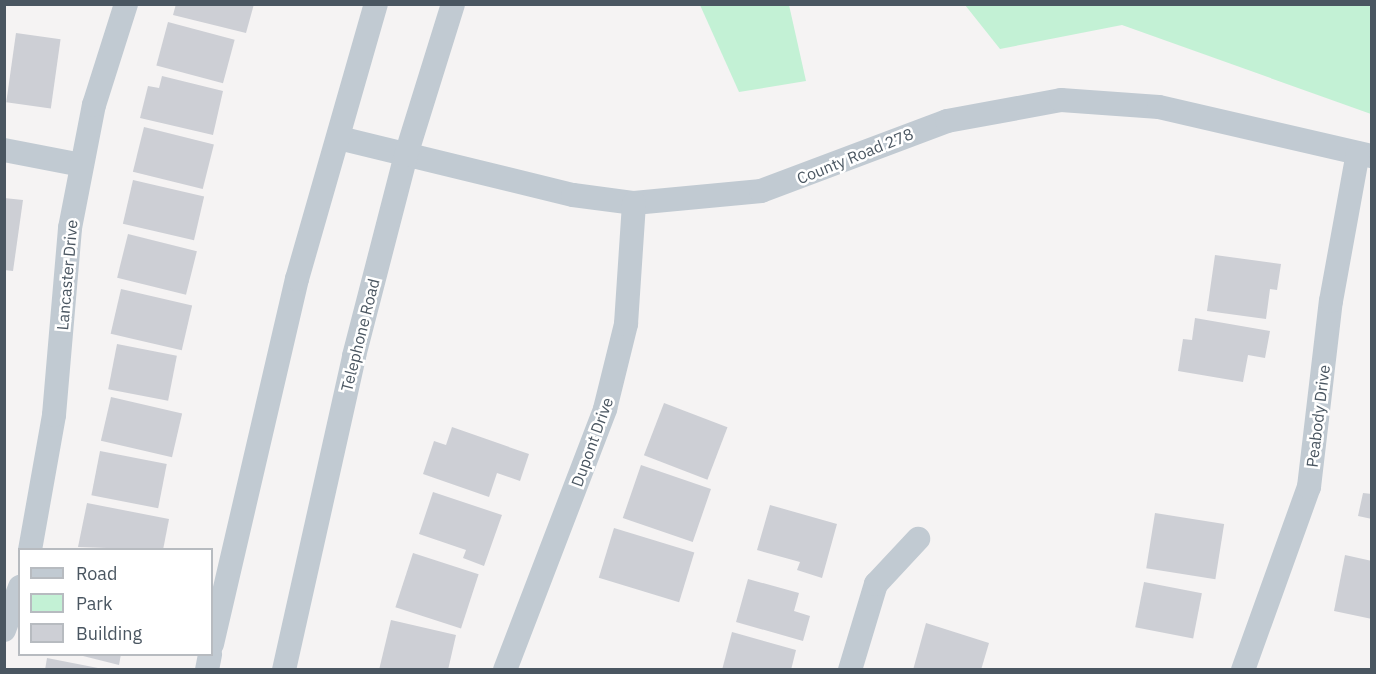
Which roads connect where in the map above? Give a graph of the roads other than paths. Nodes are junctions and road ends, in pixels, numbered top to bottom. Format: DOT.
graph roads {
  1 [pos="126,4"];
  2 [pos="376,4"];
  3 [pos="453,4"];
  4 [pos="339,138"];
  5 [pos="4,150"];
  6 [pos="406,155"];
  7 [pos="1365,155"];
  8 [pos="82,165"];
  9 [pos="634,203"];
  10 [pos="918,538"];
  11 [pos="30,548"];
  12 [pos="18,592"];
  13 [pos="4,630"];
  14 [pos="213,640"];
  15 [pos="284,669"];
  16 [pos="505,669"];
  17 [pos="850,669"];
  18 [pos="1243,669"];
  1 -- 8 [label="street, Lancaster Drive"];
  2 -- 4 [label="street"];
  3 -- 6 [label="street, Telephone Road"];
  4 -- 6 [label="street, County Road 278"];
  4 -- 14 [label="street"];
  5 -- 8 [label="street"];
  6 -- 9 [label="street, County Road 278"];
  6 -- 15 [label="street, Telephone Road"];
  7 -- 9 [label="street, County Road 278"];
  7 -- 18 [label="street, Peabody Drive"];
  8 -- 11 [label="street, Lancaster Drive"];
  9 -- 16 [label="street, Dupont Drive"];
  10 -- 17 [label="street"];
  12 -- 13 [label="street"];
}
